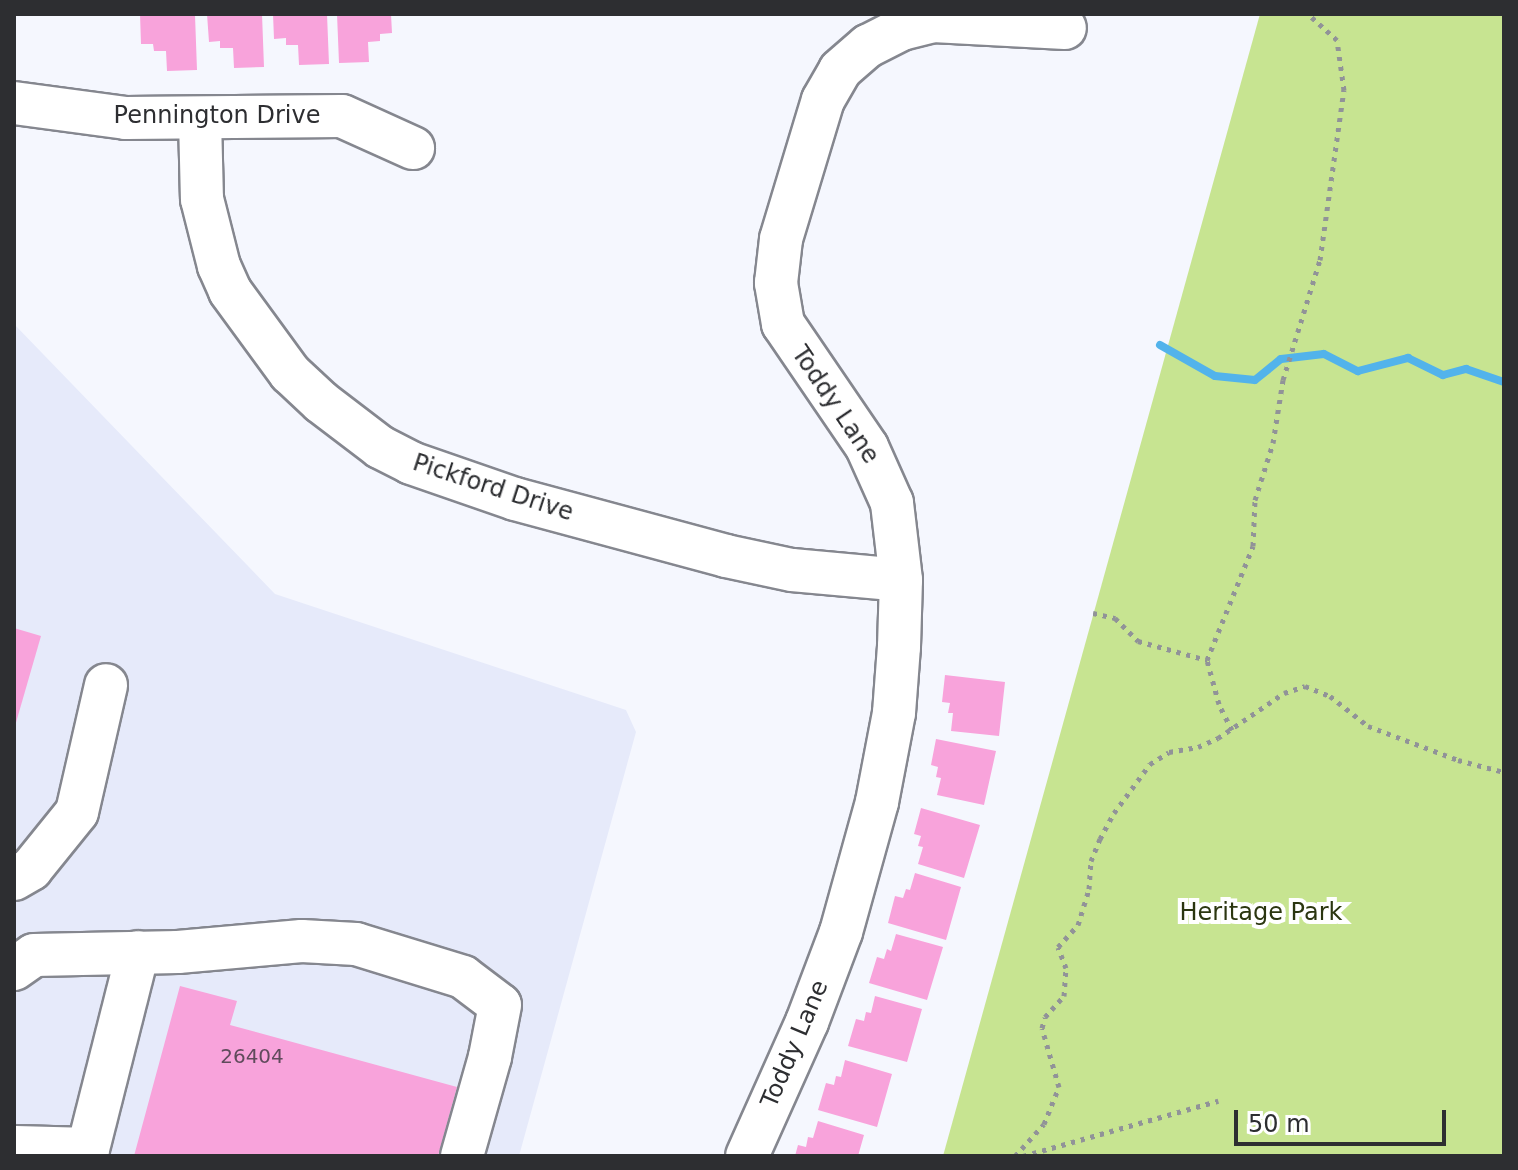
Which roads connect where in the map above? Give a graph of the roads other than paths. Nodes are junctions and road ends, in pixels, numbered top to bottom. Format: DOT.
graph roads {
  1 [pos="1065,28"];
  2 [pos="14,103"];
  3 [pos="200,119"];
  4 [pos="413,148"];
  5 [pos="901,580"];
  6 [pos="106,685"];
  7 [pos="14,879"];
  8 [pos="138,952"];
  9 [pos="14,969"];
  10 [pos="14,1147"];
  11 [pos="462,1156"];
  12 [pos="747,1156"];
  1 -- 5 [label="street, Toddy Lane"];
  2 -- 3 [label="street, Pennington Drive"];
  3 -- 4 [label="street, Pennington Drive"];
  3 -- 5 [label="street, Pickford Drive"];
  5 -- 12 [label="street, Toddy Lane"];
  6 -- 7 [label="street"];
  8 -- 9 [label="street"];
  8 -- 10 [label="street"];
  8 -- 11 [label="street"];
}
